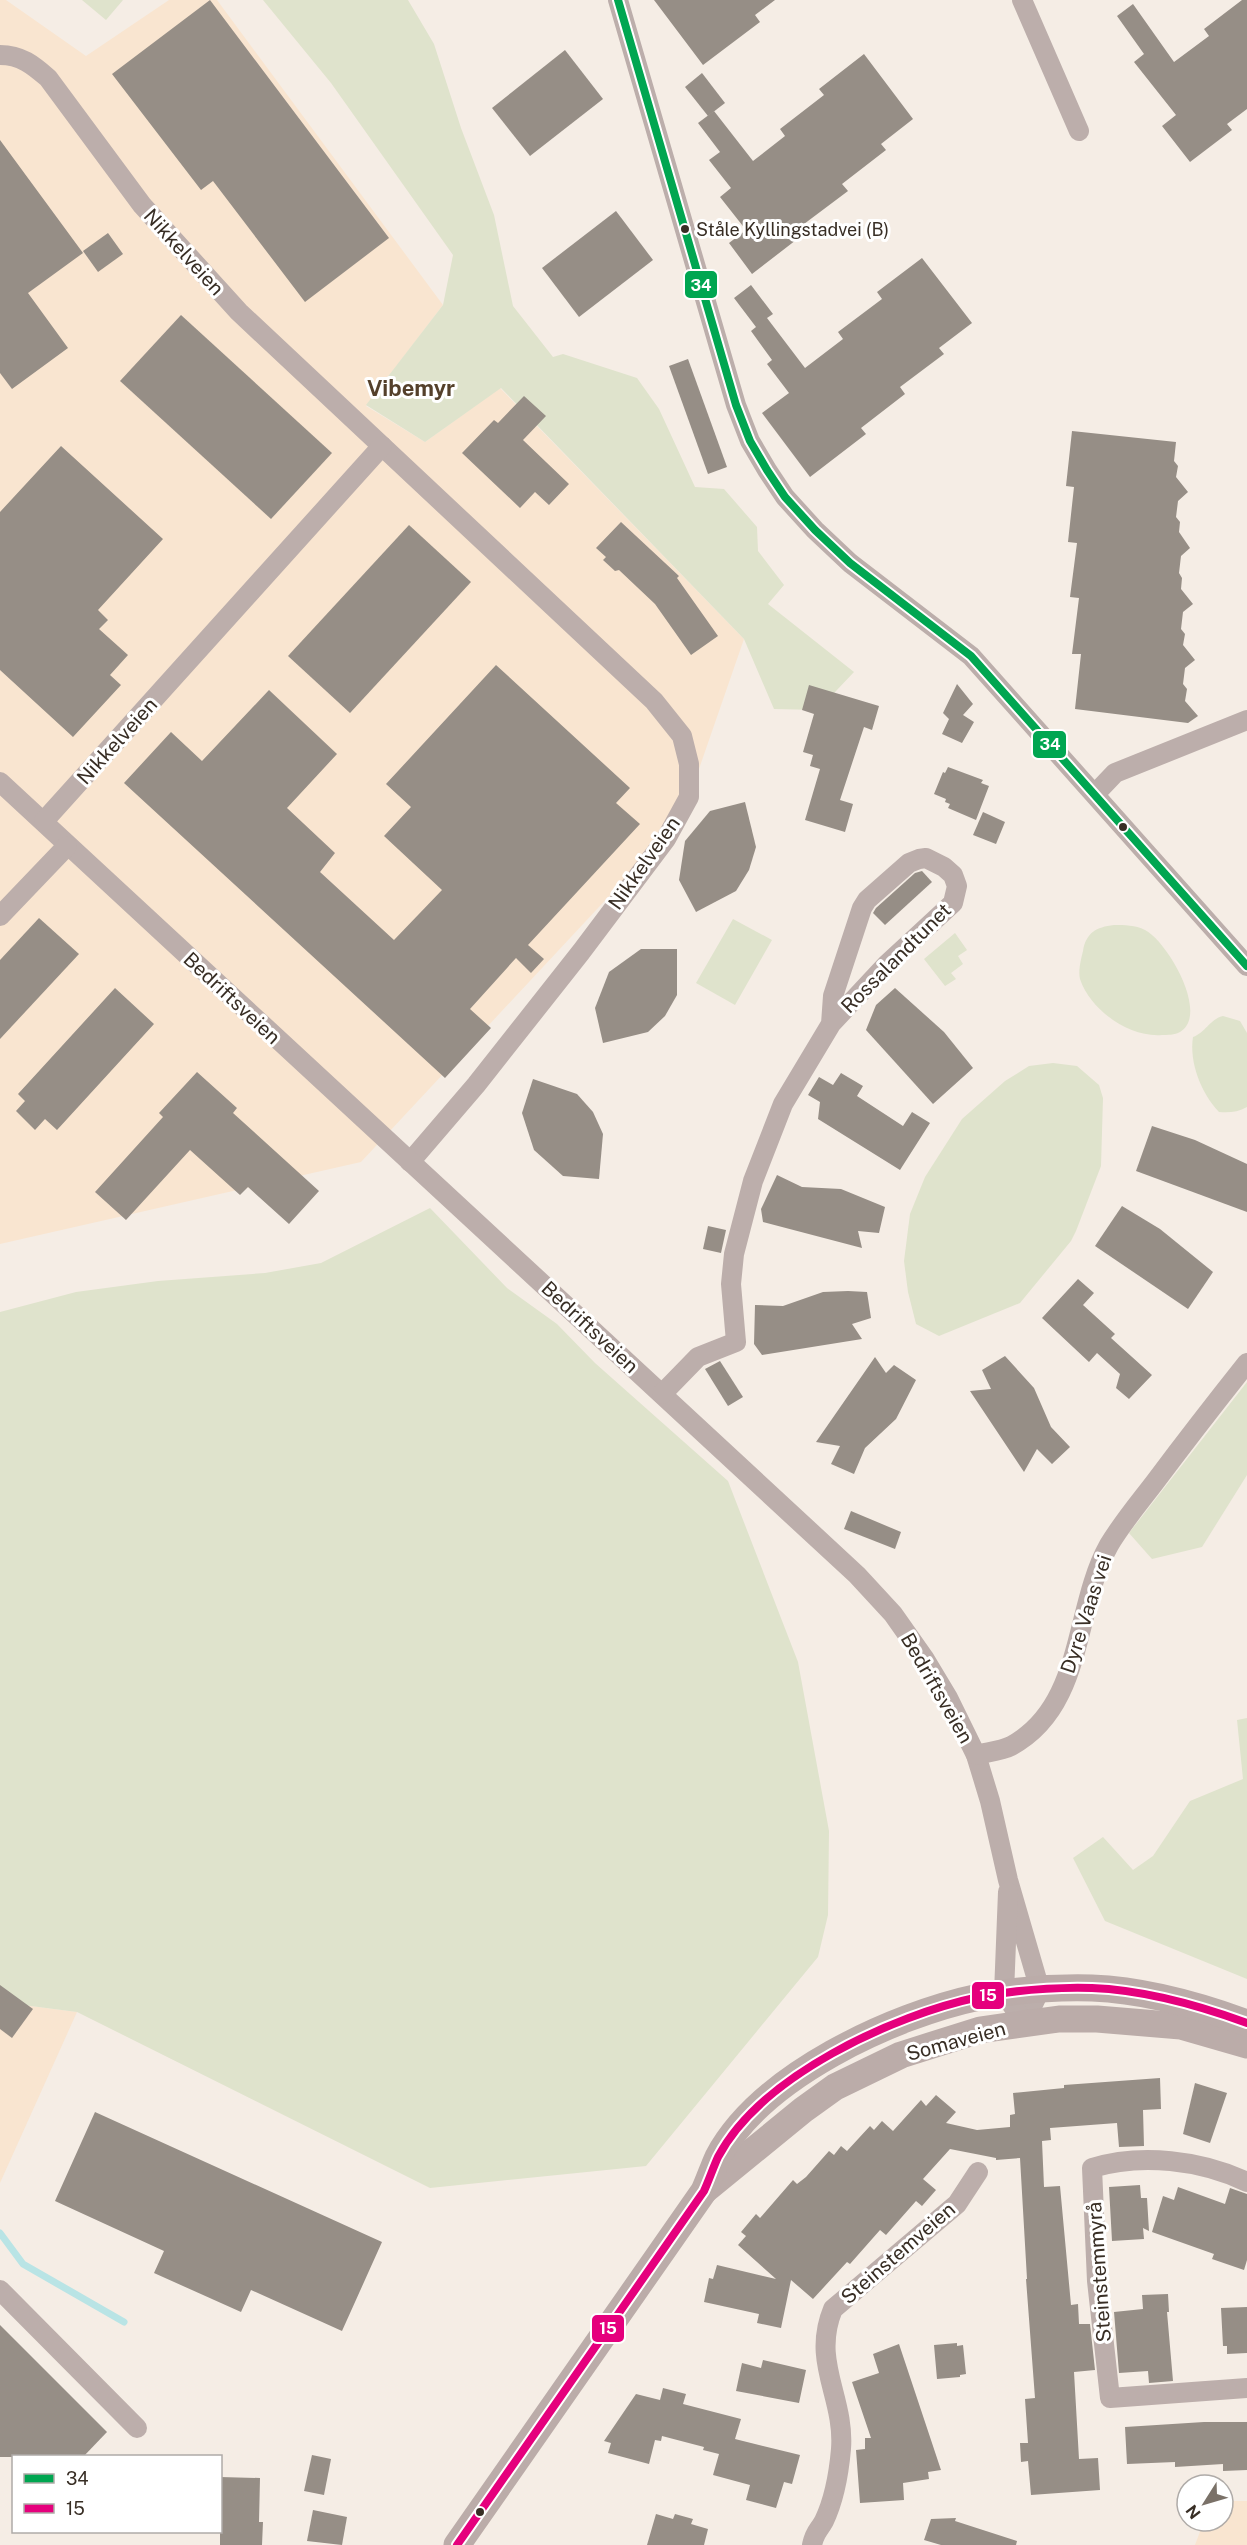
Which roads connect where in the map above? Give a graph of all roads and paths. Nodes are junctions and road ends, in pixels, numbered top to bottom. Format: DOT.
graph roads {
  1 [pos="618,0"];
  2 [pos="1022,0"];
  3 [pos="0,55"];
  4 [pos="1079,132"];
  5 [pos="382,446"];
  6 [pos="1247,720"];
  7 [pos="0,782"];
  8 [pos="1095,794"];
  9 [pos="44,821"];
  10 [pos="68,846"];
  11 [pos="0,916"];
  12 [pos="1247,966"];
  13 [pos="831,1024"];
  14 [pos="411,1162"];
  15 [pos="1247,1363"];
  16 [pos="662,1394"];
  17 [pos="976,1755"];
  18 [pos="1008,1880"];
  19 [pos="1040,1990"];
  20 [pos="1004,1993"];
  21 [pos="1024,2023"];
  22 [pos="1247,2023"];
  23 [pos="1247,2045"];
  24 [pos="978,2172"];
  25 [pos="1247,2182"];
  26 [pos="704,2191"];
  27 [pos="0,2290"];
  28 [pos="1247,2388"];
  29 [pos="137,2428"];
  30 [pos="457,2545"];
  31 [pos="812,2545"];
  1 -- 8 [label="street"];
  2 -- 4 [label="street"];
  3 -- 5 [label="street, Nikkelveien"];
  5 -- 9 [label="street, Nikkelveien"];
  5 -- 14 [label="street, Nikkelveien"];
  6 -- 8 [label="street"];
  7 -- 9 [label="street, Bedriftsveien"];
  8 -- 12 [label="street"];
  9 -- 10 [label="street, Bedriftsveien"];
  10 -- 11 [label="street"];
  10 -- 14 [label="street, Bedriftsveien"];
  13 -- 13 [label="street, Rossalandtunet"];
  13 -- 16 [label="street, Rossalandtunet"];
  14 -- 16 [label="street, Bedriftsveien"];
  15 -- 17 [label="street, Dyre Vaas vei"];
  16 -- 17 [label="street, Bedriftsveien"];
  17 -- 18 [label="street, Bedriftsveien"];
  18 -- 19 [label="street, Bedriftsveien"];
  18 -- 20 [label="street, Bedriftsveien"];
  19 -- 20 [label="main road, Somaveien"];
  19 -- 21 [label="street"];
  19 -- 22 [label="main road, Somaveien"];
  20 -- 21 [label="street"];
  20 -- 26 [label="main road, Somaveien"];
  21 -- 23 [label="main road, Somaveien"];
  21 -- 26 [label="main road, Somaveien"];
  24 -- 31 [label="street, Steinstemveien"];
  25 -- 28 [label="street, Steinstemmyrå"];
  26 -- 30 [label="main road, Somaveien"];
  27 -- 29 [label="street"];
}
